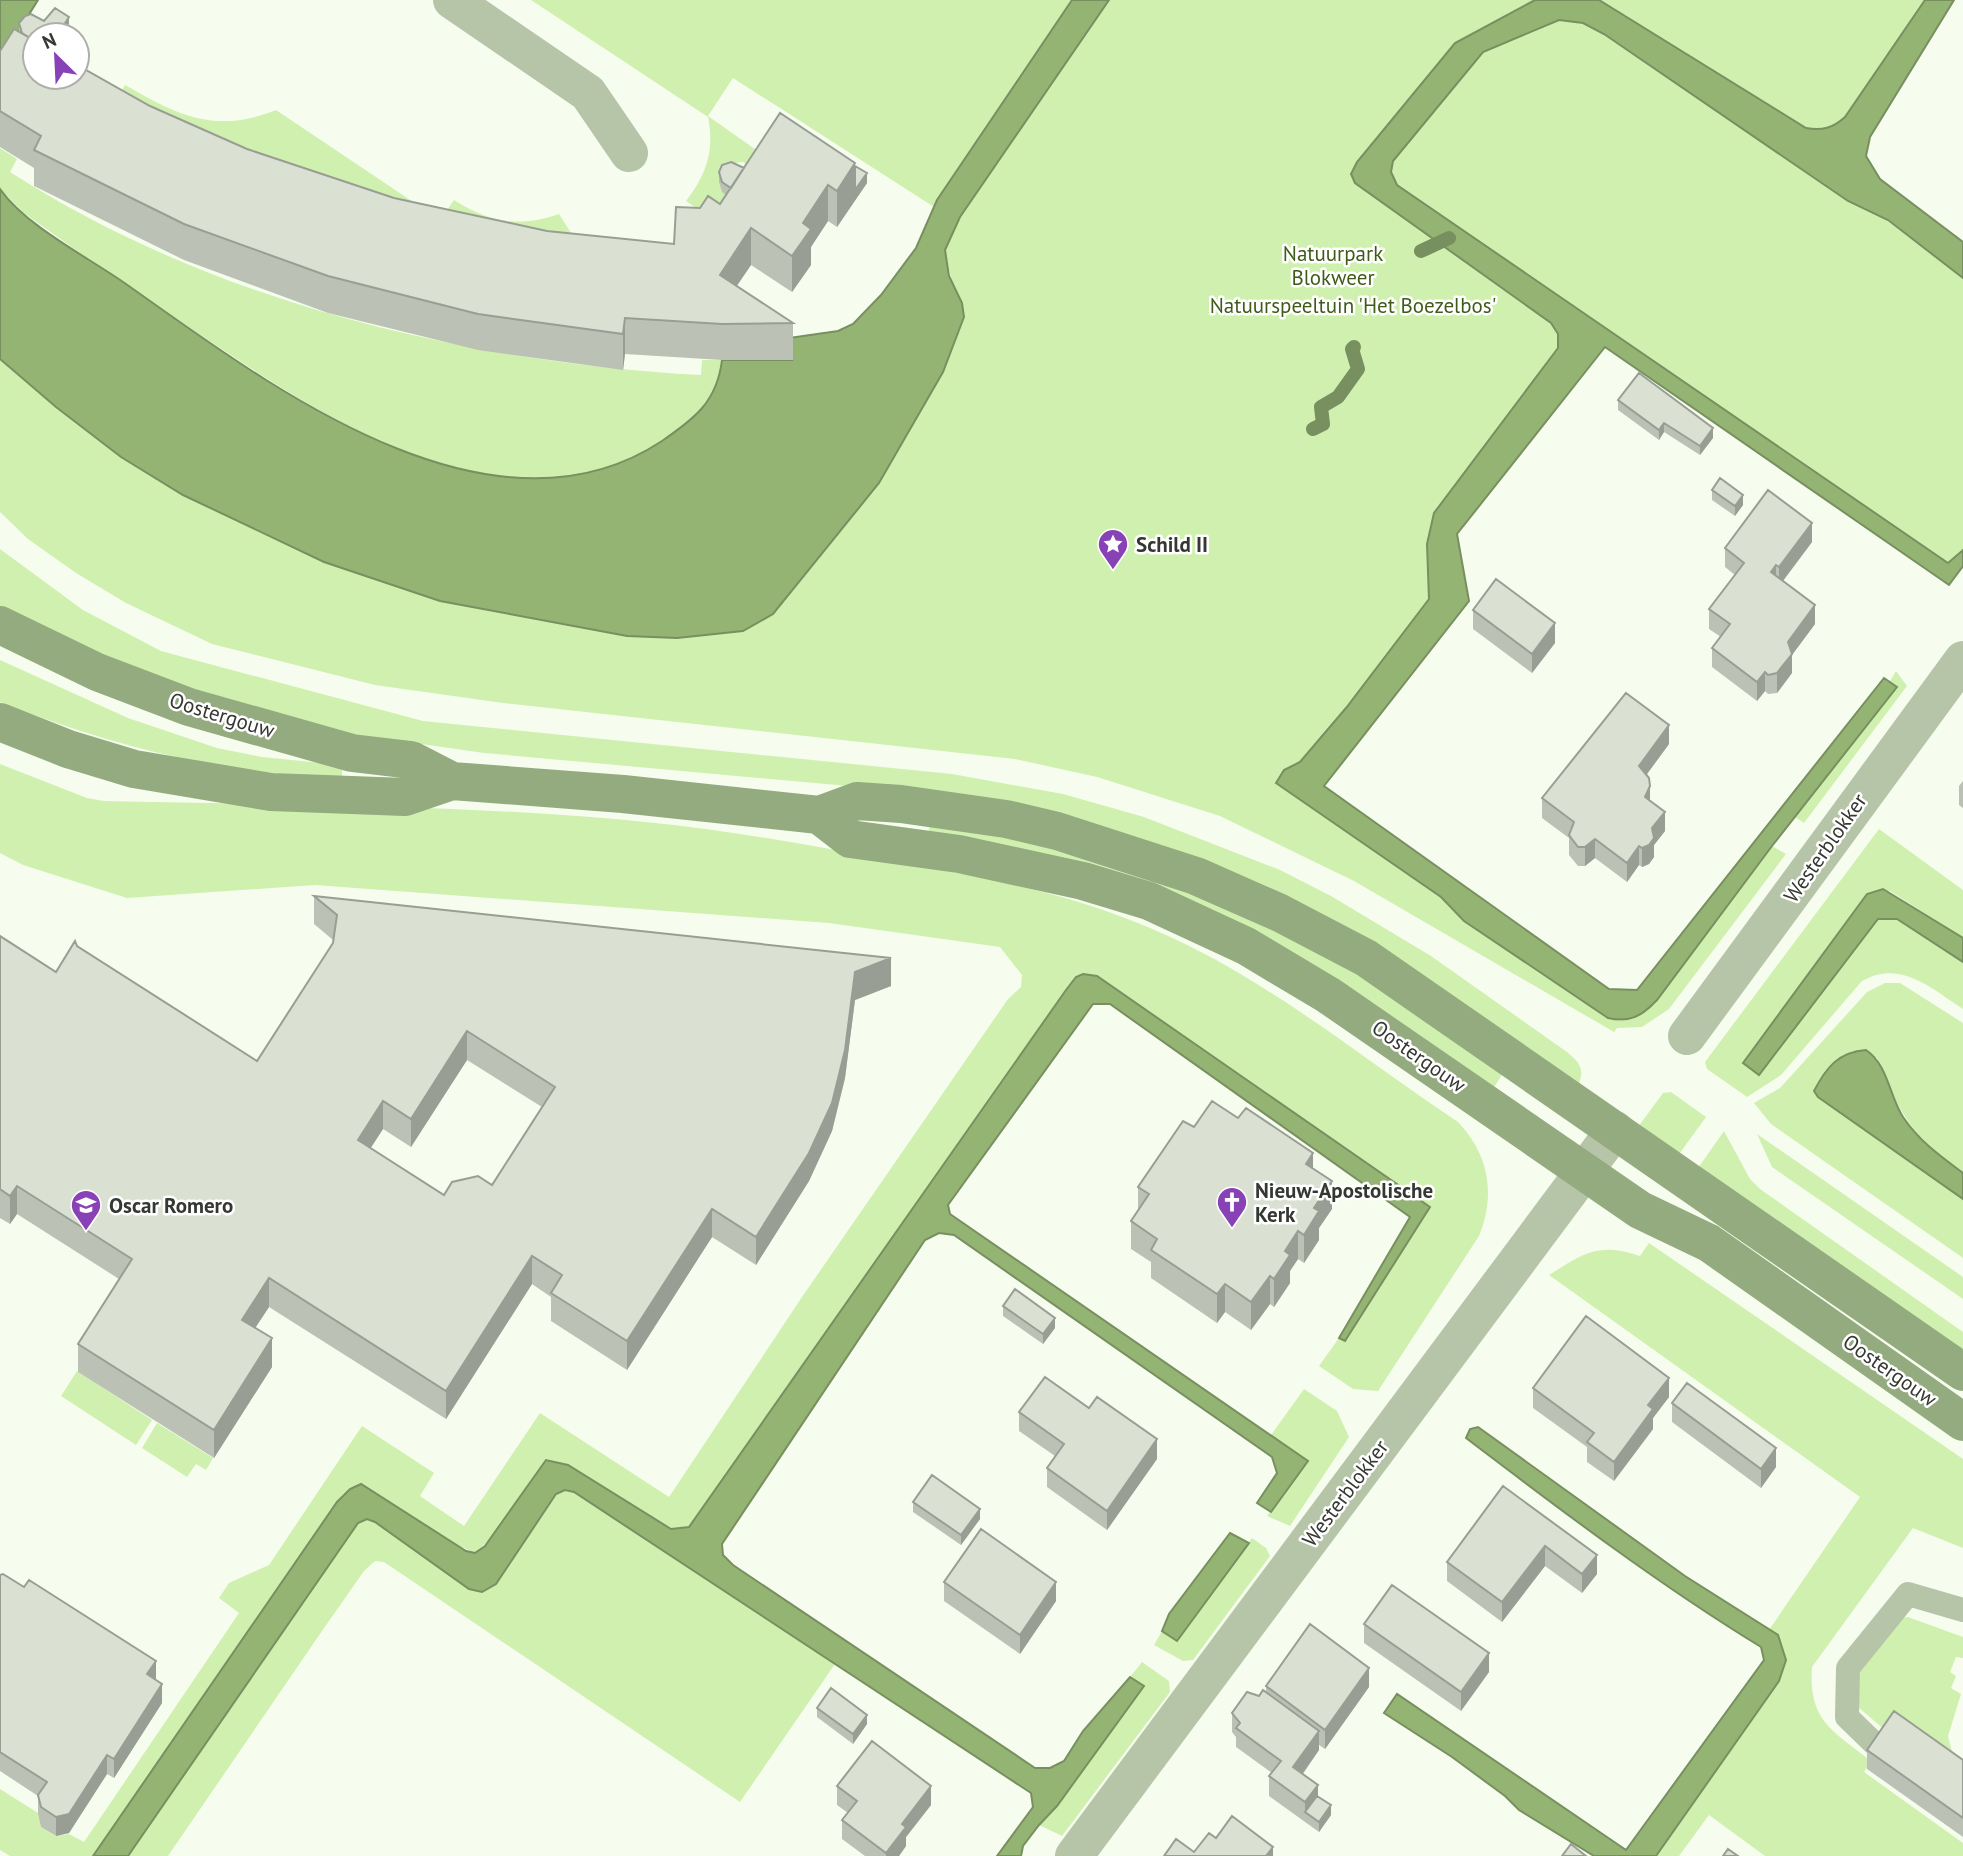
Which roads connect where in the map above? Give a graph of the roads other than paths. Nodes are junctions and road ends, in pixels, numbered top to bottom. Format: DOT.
graph roads {
  1 [pos="452,0"];
  2 [pos="629,153"];
  3 [pos="0,625"];
  4 [pos="1963,660"];
  5 [pos="0,722"];
  6 [pos="452,780"];
  7 [pos="820,816"];
  8 [pos="1687,1036"];
  9 [pos="1615,1130"];
  10 [pos="1584,1173"];
  11 [pos="1963,1372"];
  12 [pos="1963,1422"];
  13 [pos="1963,1610"];
  14 [pos="1881,1750"];
  15 [pos="1074,1856"];
  1 -- 2 [label="street"];
  3 -- 6 [label="main road, Oostergouw"];
  4 -- 8 [label="street, Westerblokker"];
  5 -- 6 [label="main road, Oostergouw"];
  6 -- 7 [label="main road, Oostergouw"];
  7 -- 9 [label="main road, Oostergouw"];
  7 -- 10 [label="main road, Oostergouw"];
  9 -- 10 [label="street, Westerblokker"];
  9 -- 11 [label="main road, Oostergouw"];
  10 -- 12 [label="main road, Oostergouw"];
  10 -- 15 [label="street, Westerblokker"];
  13 -- 14 [label="lane"];
}
